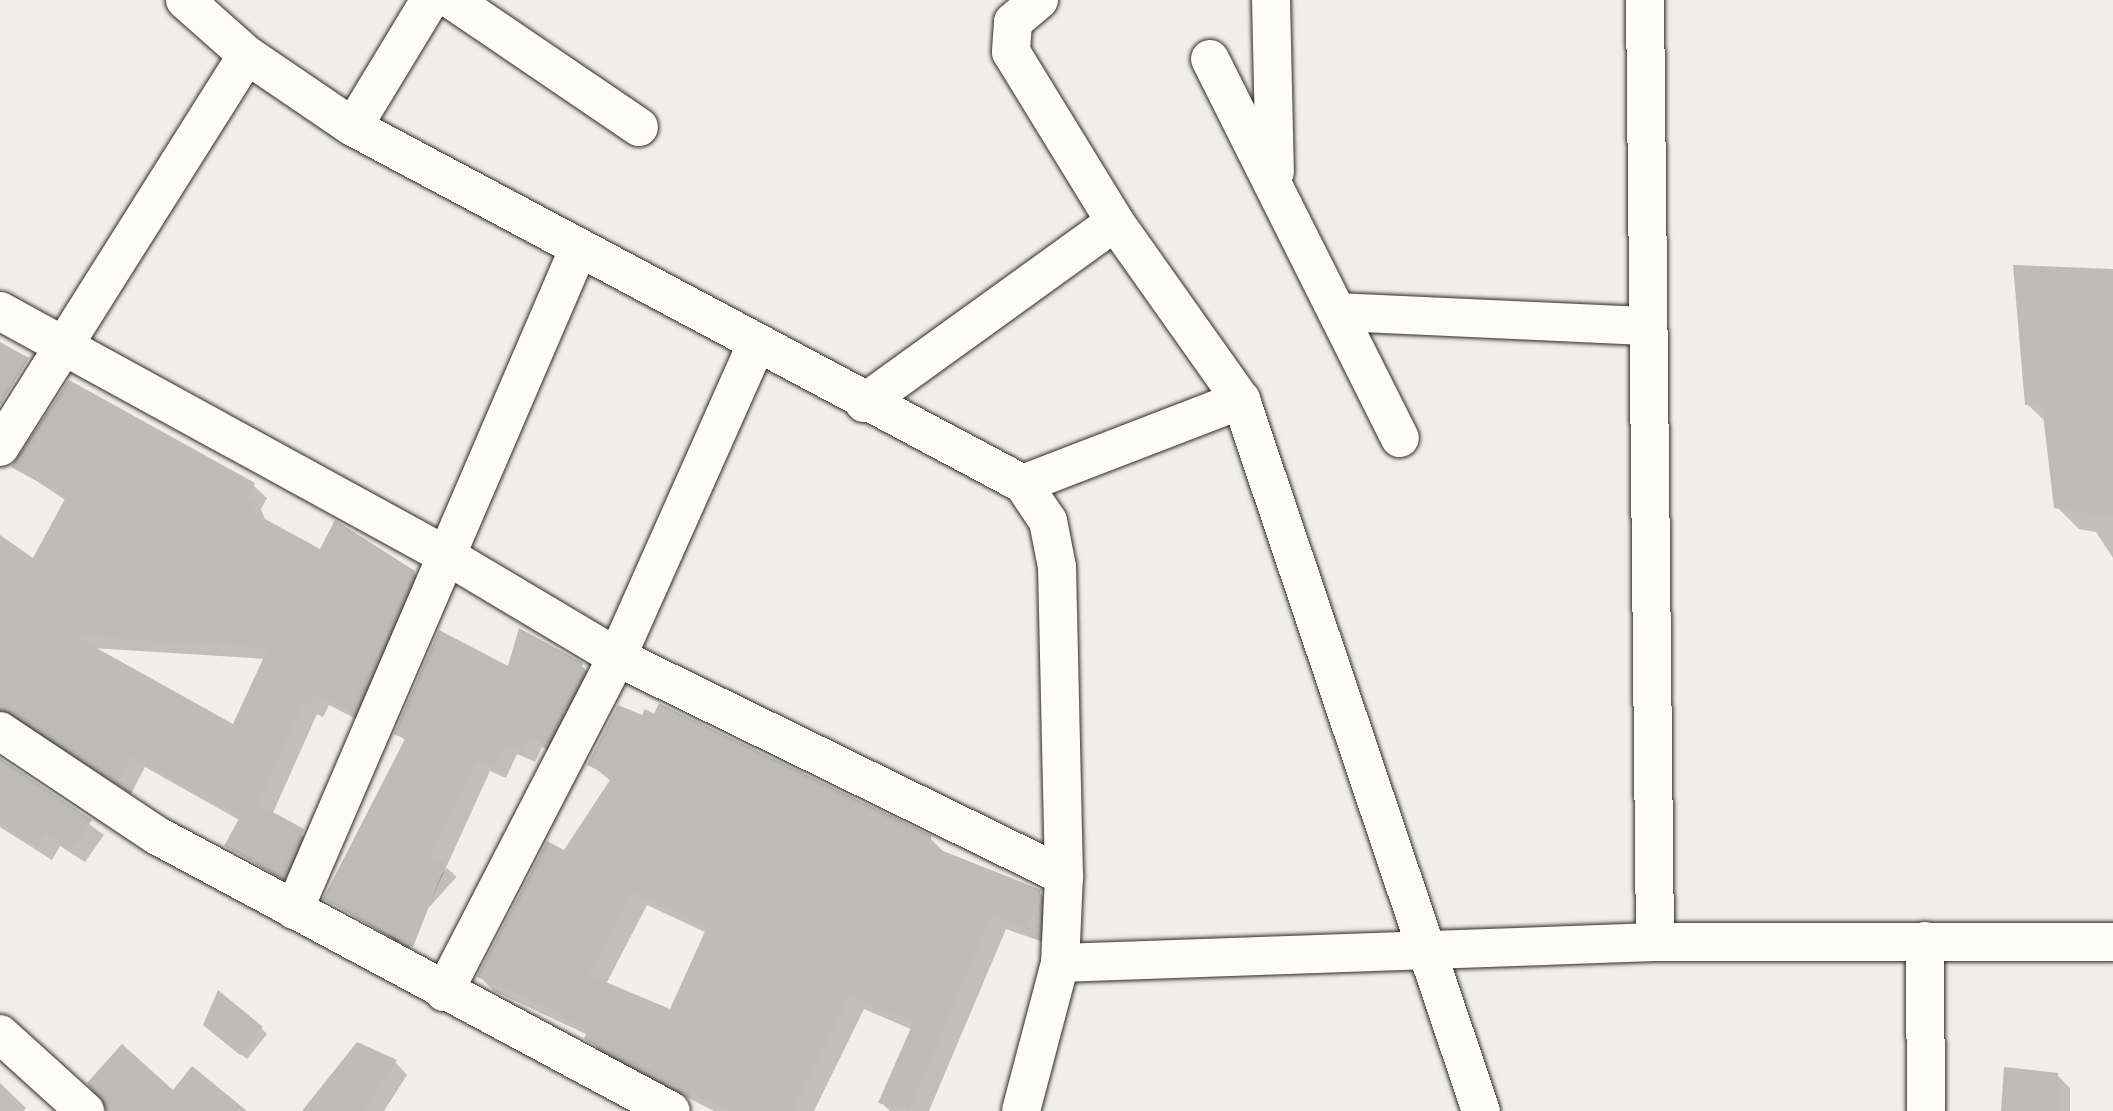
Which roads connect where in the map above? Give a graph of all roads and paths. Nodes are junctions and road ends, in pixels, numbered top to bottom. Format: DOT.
graph roads {
  1 [pos="185,0"];
  2 [pos="430,0"];
  3 [pos="452,0"];
  4 [pos="1039,0"];
  5 [pos="1270,0"];
  6 [pos="1645,0"];
  7 [pos="247,55"];
  8 [pos="1210,59"];
  9 [pos="353,127"];
  10 [pos="639,127"];
  11 [pos="1275,185"];
  12 [pos="1116,222"];
  13 [pos="578,250"];
  14 [pos="0,311"];
  15 [pos="1338,312"];
  16 [pos="1648,326"];
  17 [pos="755,347"];
  18 [pos="58,348"];
  19 [pos="1241,400"];
  20 [pos="864,403"];
  21 [pos="1400,438"];
  22 [pos="0,446"];
  23 [pos="1023,484"];
  24 [pos="450,557"];
  25 [pos="617,657"];
  26 [pos="0,731"];
  27 [pos="1064,876"];
  28 [pos="294,910"];
  29 [pos="1925,941"];
  30 [pos="1655,942"];
  31 [pos="2113,942"];
  32 [pos="1432,954"];
  33 [pos="1060,963"];
  34 [pos="444,992"];
  35 [pos="0,1034"];
  36 [pos="85,1111"];
  37 [pos="671,1111"];
  38 [pos="1022,1111"];
  39 [pos="1481,1111"];
  40 [pos="1926,1111"];
  1 -- 7 [label="street"];
  2 -- 9 [label="street"];
  3 -- 10 [label="street"];
  4 -- 12 [label="street"];
  5 -- 11 [label="street"];
  6 -- 16 [label="street"];
  7 -- 9 [label="street"];
  7 -- 18 [label="street"];
  8 -- 11 [label="street"];
  9 -- 13 [label="street"];
  11 -- 15 [label="street"];
  12 -- 19 [label="street"];
  12 -- 20 [label="street"];
  13 -- 17 [label="street"];
  13 -- 24 [label="street"];
  14 -- 18 [label="street"];
  15 -- 16 [label="street"];
  15 -- 21 [label="street"];
  16 -- 30 [label="street"];
  17 -- 20 [label="street"];
  17 -- 25 [label="street"];
  18 -- 22 [label="street"];
  18 -- 24 [label="street"];
  19 -- 23 [label="street"];
  19 -- 32 [label="street"];
  20 -- 23 [label="street"];
  23 -- 27 [label="street"];
  24 -- 25 [label="street"];
  24 -- 28 [label="street"];
  25 -- 27 [label="street"];
  25 -- 34 [label="street"];
  26 -- 28 [label="street"];
  27 -- 33 [label="street"];
  28 -- 34 [label="street"];
  29 -- 30 [label="street"];
  29 -- 31 [label="street"];
  29 -- 40 [label="street"];
  30 -- 32 [label="street"];
  32 -- 33 [label="street"];
  32 -- 39 [label="street"];
  33 -- 38 [label="street"];
  34 -- 37 [label="street"];
  35 -- 36 [label="street"];
}
